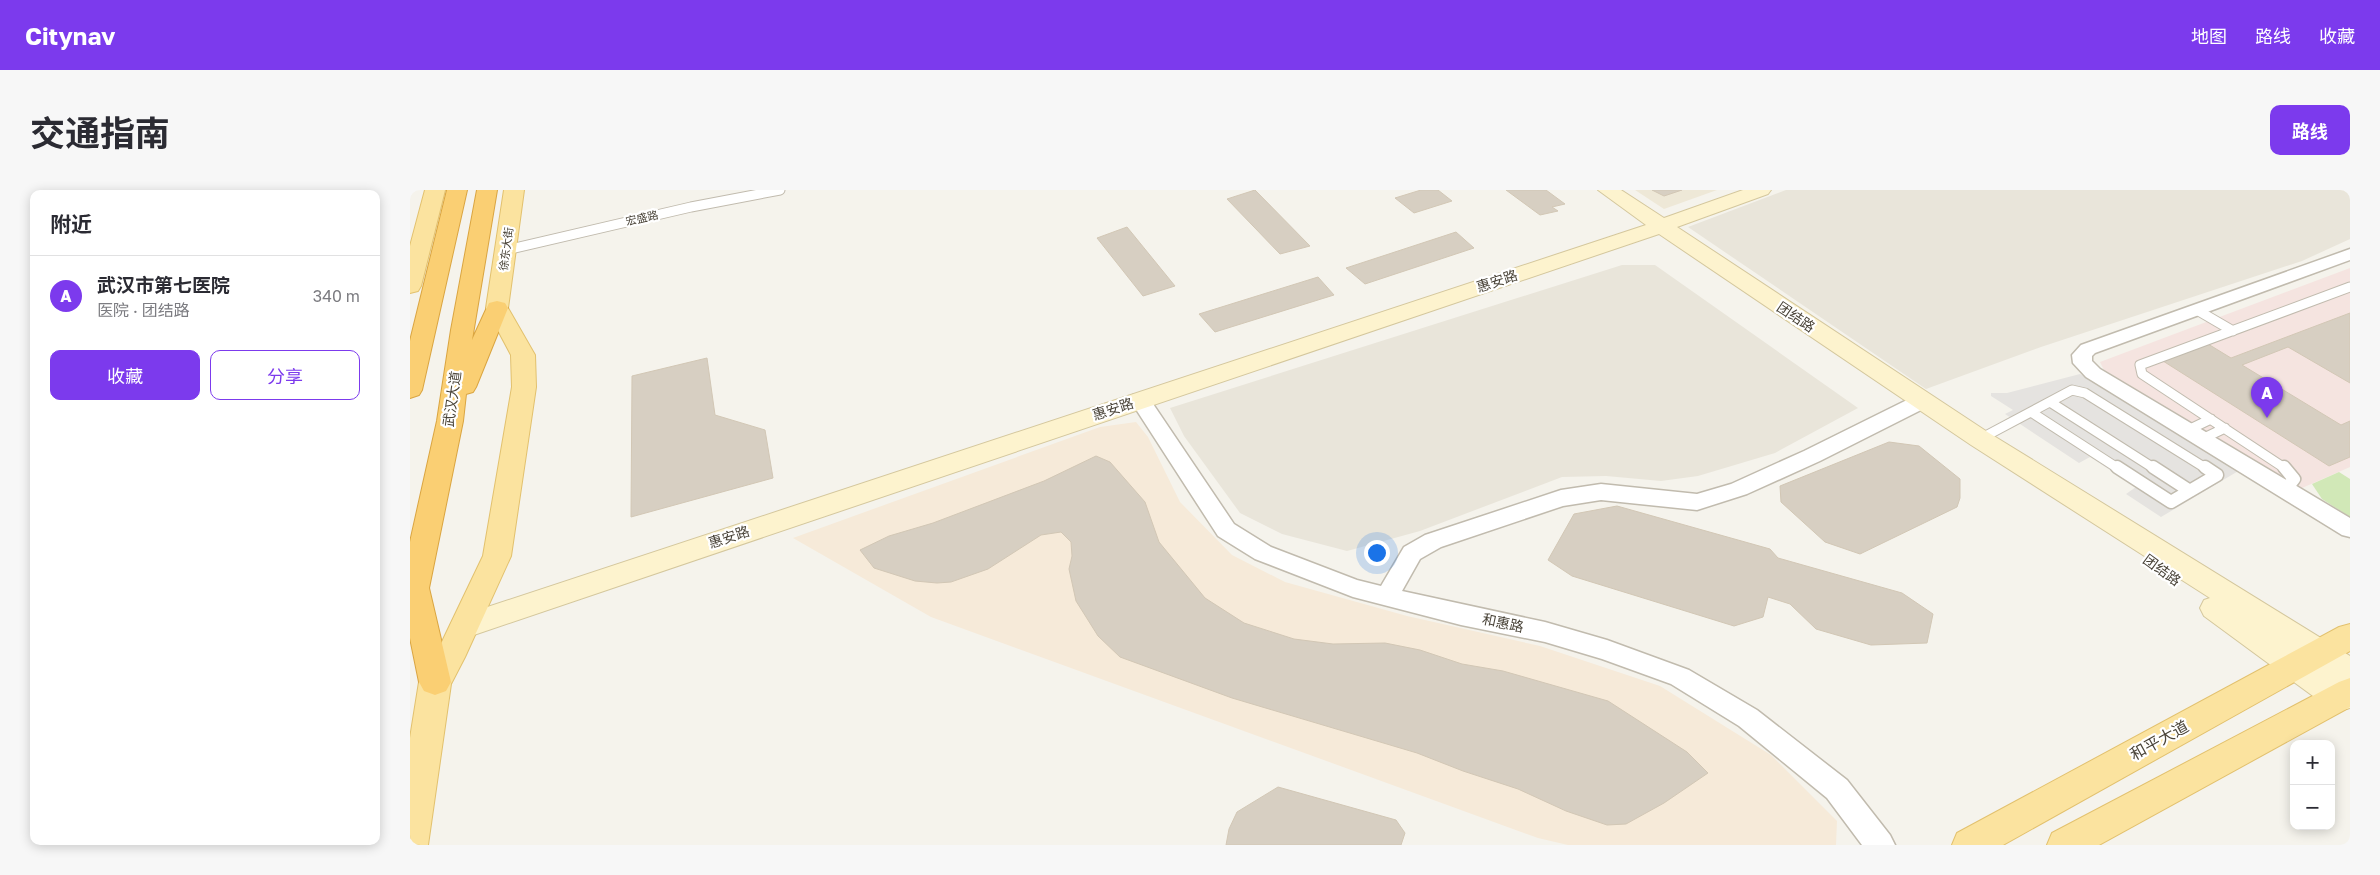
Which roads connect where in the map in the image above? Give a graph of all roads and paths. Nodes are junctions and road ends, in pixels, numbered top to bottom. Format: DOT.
graph roads {
  1 [pos="435,190"];
  2 [pos="457,190"];
  3 [pos="487,190"];
  4 [pos="514,190"];
  5 [pos="780,190"];
  6 [pos="1608,190"];
  7 [pos="1760,190"];
  8 [pos="1662,226"];
  9 [pos="506,250"];
  10 [pos="2350,254"];
  11 [pos="410,286"];
  12 [pos="2350,287"];
  13 [pos="496,308"];
  14 [pos="2197,310"];
  15 [pos="2233,331"];
  16 [pos="410,390"];
  17 [pos="1140,400"];
  18 [pos="1922,401"];
  19 [pos="2050,402"];
  20 [pos="2031,412"];
  21 [pos="2211,419"];
  22 [pos="450,421"];
  23 [pos="2225,428"];
  24 [pos="2195,435"];
  25 [pos="1982,441"];
  26 [pos="2286,489"];
  27 [pos="2190,491"];
  28 [pos="2350,529"];
  29 [pos="1387,596"];
  30 [pos="412,597"];
  31 [pos="465,626"];
  32 [pos="2350,636"];
  33 [pos="2307,659"];
  34 [pos="435,682"];
  35 [pos="2346,687"];
  36 [pos="410,845"];
  37 [pos="1880,845"];
  38 [pos="1970,845"];
  39 [pos="2065,845"];
  1 -- 11 [label="main road"];
  2 -- 16 [label="highway"];
  3 -- 22 [label="highway, 武汉大道"];
  4 -- 9 [label="main road, 徐东大街"];
  5 -- 9 [label="lane, 宏盛路"];
  6 -- 8 [label="street, 团结路"];
  7 -- 8 [label="street, 惠安路"];
  8 -- 17 [label="street, 惠安路"];
  8 -- 18 [label="street, 团结路"];
  9 -- 13 [label="main road, 徐东大街"];
  10 -- 14 [label="street"];
  12 -- 15 [label="lane"];
  13 -- 22 [label="highway"];
  13 -- 31 [label="main road"];
  14 -- 15 [label="lane"];
  14 -- 24 [label="street"];
  15 -- 21 [label="lane"];
  17 -- 29 [label="street, 和惠路"];
  17 -- 31 [label="street, 惠安路"];
  18 -- 25 [label="street, 团结路"];
  18 -- 29 [label="street"];
  19 -- 20 [label="lane"];
  19 -- 27 [label="lane"];
  19 -- 27 [label="lane"];
  20 -- 25 [label="lane"];
  20 -- 27 [label="lane"];
  21 -- 23 [label="lane"];
  21 -- 24 [label="lane"];
  22 -- 30 [label="highway, 武汉大道"];
  23 -- 24 [label="lane"];
  23 -- 26 [label="lane"];
  24 -- 26 [label="street"];
  25 -- 33 [label="street, 团结路"];
  26 -- 28 [label="street"];
  29 -- 37 [label="street, 和惠路"];
  30 -- 34 [label="highway"];
  31 -- 34 [label="main road"];
  32 -- 33 [label="main road, 和平大道"];
  33 -- 35 [label="street, 团结路"];
  33 -- 38 [label="main road, 和平大道"];
  34 -- 36 [label="main road"];
  35 -- 39 [label="main road"];
}
